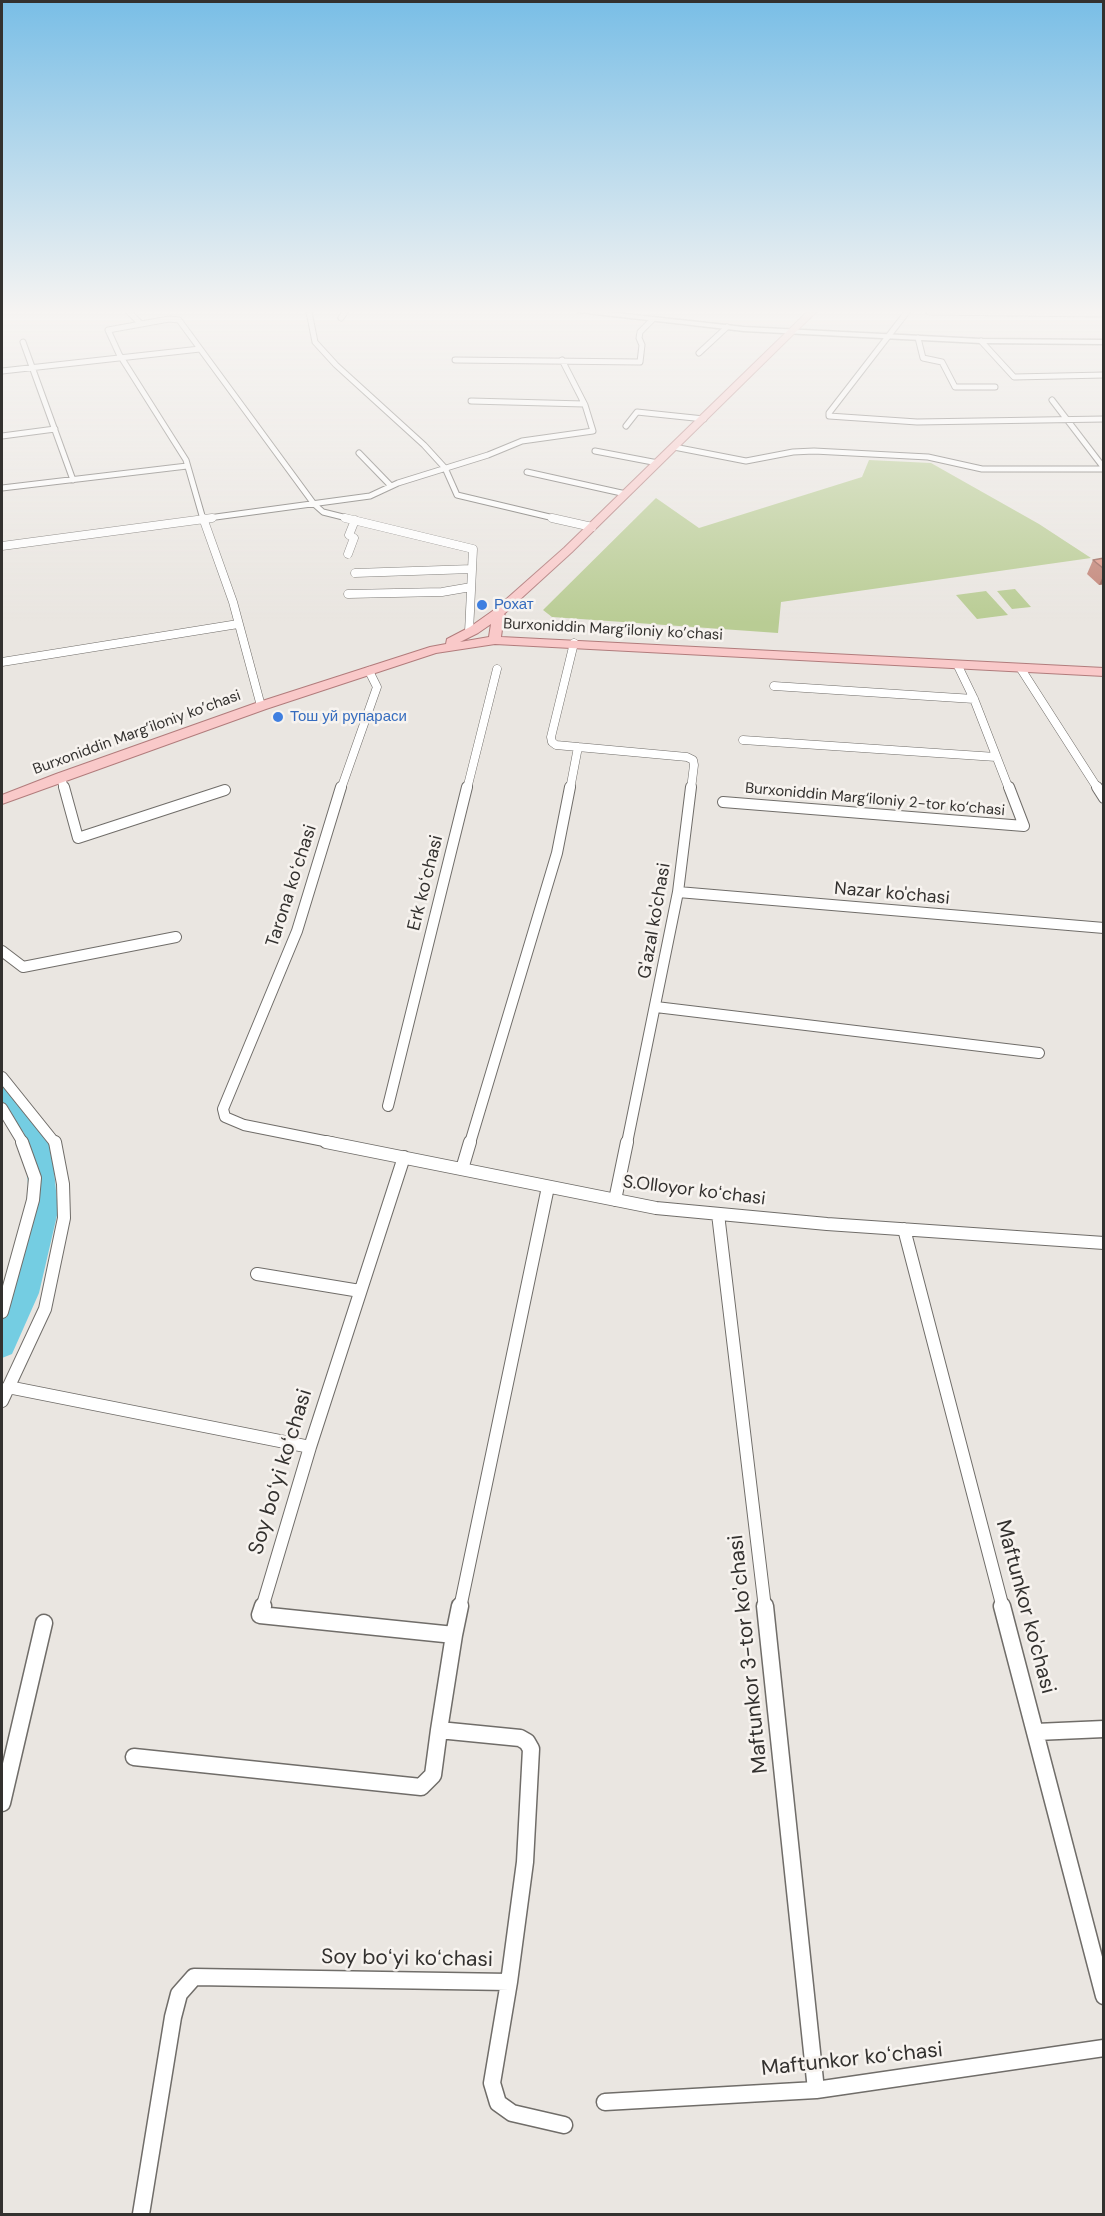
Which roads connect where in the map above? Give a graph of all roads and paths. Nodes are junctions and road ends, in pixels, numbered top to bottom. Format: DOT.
graph roads {
  1 [pos="50,415"];
  2 [pos="157,415"];
  3 [pos="249,415"];
  4 [pos="392,415"];
  5 [pos="588,415"];
  6 [pos="634,415"];
  7 [pos="670,415"];
  8 [pos="708,415"];
  9 [pos="829,415"];
  10 [pos="1063,415"];
  11 [pos="704,419"];
  12 [pos="1066,419"];
  13 [pos="1104,419"];
  14 [pos="626,426"];
  15 [pos="55,429"];
  16 [pos="2,436"];
  17 [pos="674,447"];
  18 [pos="595,451"];
  19 [pos="359,453"];
  20 [pos="658,463"];
  21 [pos="187,466"];
  22 [pos="445,468"];
  23 [pos="1104,469"];
  24 [pos="527,472"];
  25 [pos="72,480"];
  26 [pos="391,486"];
  27 [pos="2,488"];
  28 [pos="626,494"];
  29 [pos="314,504"];
  30 [pos="203,519"];
  31 [pos="355,520"];
  32 [pos="592,527"];
  33 [pos="2,546"];
  34 [pos="348,554"];
  35 [pos="472,569"];
  36 [pos="355,573"];
  37 [pos="471,587"];
  38 [pos="348,594"];
  39 [pos="498,613"];
  40 [pos="238,624"];
  41 [pos="469,632"];
  42 [pos="495,640"];
  43 [pos="544,642"];
  44 [pos="574,643"];
  45 [pos="434,650"];
  46 [pos="2,662"];
  47 [pos="958,666"];
  48 [pos="496,669"];
  49 [pos="1021,669"];
  50 [pos="369,671"];
  51 [pos="1104,672"];
  52 [pos="774,686"];
  53 [pos="975,699"];
  54 [pos="261,706"];
  55 [pos="743,740"];
  56 [pos="578,747"];
  57 [pos="996,758"];
  58 [pos="61,777"];
  59 [pos="225,790"];
  60 [pos="1104,798"];
  61 [pos="2,800"];
  62 [pos="723,802"];
  63 [pos="678,892"];
  64 [pos="1104,928"];
  65 [pos="176,937"];
  66 [pos="2,951"];
  67 [pos="656,1007"];
  68 [pos="1039,1053"];
  69 [pos="2,1077"];
  70 [pos="388,1106"];
  71 [pos="2,1108"];
  72 [pos="223,1109"];
  73 [pos="404,1157"];
  74 [pos="462,1169"];
  75 [pos="548,1187"];
  76 [pos="615,1200"];
  77 [pos="718,1214"];
  78 [pos="904,1229"];
  79 [pos="1104,1243"];
  80 [pos="257,1274"];
  81 [pos="360,1291"];
  82 [pos="2,1312"];
  83 [pos="8,1387"];
  84 [pos="2,1401"];
  85 [pos="310,1447"];
  86 [pos="44,1623"];
  87 [pos="454,1635"];
  88 [pos="1104,1729"];
  89 [pos="439,1730"];
  90 [pos="1036,1732"];
  91 [pos="134,1757"];
  92 [pos="2,1803"];
  93 [pos="509,1982"];
  94 [pos="1104,1996"];
  95 [pos="1104,2048"];
  96 [pos="816,2090"];
  97 [pos="605,2102"];
  98 [pos="564,2125"];
  99 [pos="141,2214"];
  1 -- 15 [label="street"];
  2 -- 21 [label="street"];
  3 -- 29 [label="street"];
  4 -- 22 [label="street"];
  5 -- 22 [label="street"];
  6 -- 14 [label="street"];
  7 -- 11 [label="street"];
  8 -- 11 [label="main road"];
  9 -- 12 [label="street"];
  10 -- 12 [label="street"];
  11 -- 17 [label="main road"];
  12 -- 13 [label="street"];
  12 -- 23 [label="street"];
  15 -- 16 [label="street"];
  15 -- 25 [label="street"];
  17 -- 20 [label="main road"];
  17 -- 23 [label="street"];
  18 -- 20 [label="street"];
  19 -- 26 [label="street"];
  20 -- 28 [label="main road"];
  21 -- 25 [label="street"];
  21 -- 30 [label="street"];
  22 -- 26 [label="street"];
  22 -- 32 [label="street"];
  24 -- 28 [label="street"];
  25 -- 27 [label="street"];
  26 -- 29 [label="street"];
  28 -- 32 [label="main road"];
  29 -- 30 [label="street"];
  29 -- 31 [label="street"];
  30 -- 33 [label="street"];
  30 -- 40 [label="street"];
  31 -- 34 [label="street"];
  31 -- 35 [label="street"];
  32 -- 39 [label="main road"];
  35 -- 36 [label="street"];
  35 -- 37 [label="street"];
  37 -- 38 [label="street"];
  37 -- 41 [label="street"];
  39 -- 41 [label="main road"];
  39 -- 42 [label="main road"];
  39 -- 43 [label="main road"];
  40 -- 46 [label="street"];
  40 -- 54 [label="street"];
  41 -- 45 [label="main road"];
  42 -- 43 [label="main road, Burxoniddin Marg’iloniy ko’chasi"];
  42 -- 45 [label="main road, Burxoniddin Marg’iloniy ko’chasi"];
  43 -- 44 [label="main road, Burxoniddin Marg’iloniy ko’chasi"];
  44 -- 47 [label="main road, Burxoniddin Marg’iloniy ko’chasi"];
  44 -- 56 [label="street, G'azal ko'chasi"];
  45 -- 50 [label="main road, Burxoniddin Marg’iloniy ko’chasi"];
  47 -- 49 [label="main road, Burxoniddin Marg’iloniy ko’chasi"];
  47 -- 53 [label="street"];
  48 -- 70 [label="street, Erk koʻchasi"];
  49 -- 51 [label="main road, Burxoniddin Marg’iloniy ko’chasi"];
  49 -- 60 [label="street"];
  50 -- 54 [label="main road, Burxoniddin Marg’iloniy ko’chasi"];
  50 -- 72 [label="street, Tarona koʻchasi"];
  52 -- 53 [label="street"];
  53 -- 57 [label="street"];
  54 -- 58 [label="main road, Burxoniddin Marg’iloniy ko’chasi"];
  55 -- 57 [label="street"];
  56 -- 63 [label="street, G'azal ko'chasi"];
  56 -- 74 [label="street"];
  57 -- 62 [label="street, Burxoniddin Marg‘iloniy 2-tor ko‘chasi"];
  58 -- 59 [label="street"];
  58 -- 61 [label="main road, Burxoniddin Marg’iloniy ko’chasi"];
  63 -- 64 [label="street, Nazar ko'chasi"];
  63 -- 67 [label="street, G'azal ko'chasi"];
  65 -- 66 [label="street"];
  67 -- 68 [label="street"];
  67 -- 76 [label="street, G'azal ko'chasi"];
  69 -- 83 [label="street"];
  71 -- 82 [label="street"];
  72 -- 73 [label="street, S.Olloyor koʻchasi"];
  73 -- 74 [label="street, S.Olloyor koʻchasi"];
  73 -- 81 [label="street, Soy boʻyi koʻchasi"];
  74 -- 75 [label="street, S.Olloyor koʻchasi"];
  75 -- 76 [label="street, S.Olloyor koʻchasi"];
  75 -- 87 [label="street"];
  76 -- 77 [label="street, S.Olloyor koʻchasi"];
  77 -- 78 [label="street, S.Olloyor koʻchasi"];
  77 -- 96 [label="street, Maftunkor 3-tor koʼchasi"];
  78 -- 79 [label="street, S.Olloyor koʻchasi"];
  78 -- 90 [label="street, Maftunkor ko'chasi"];
  80 -- 81 [label="street"];
  81 -- 85 [label="street, Soy boʻyi koʻchasi"];
  83 -- 84 [label="street"];
  83 -- 85 [label="street"];
  85 -- 87 [label="street, Soy boʻyi koʻchasi"];
  86 -- 92 [label="street"];
  87 -- 89 [label="street"];
  88 -- 90 [label="street"];
  89 -- 91 [label="street"];
  89 -- 93 [label="street, Soy boʻyi koʻchasi"];
  90 -- 94 [label="street, Maftunkor ko'chasi"];
  93 -- 98 [label="street"];
  93 -- 99 [label="street, Soy boʻyi koʻchasi"];
  95 -- 96 [label="street, Maftunkor koʻchasi"];
  96 -- 97 [label="street, Maftunkor koʻchasi"];
}
